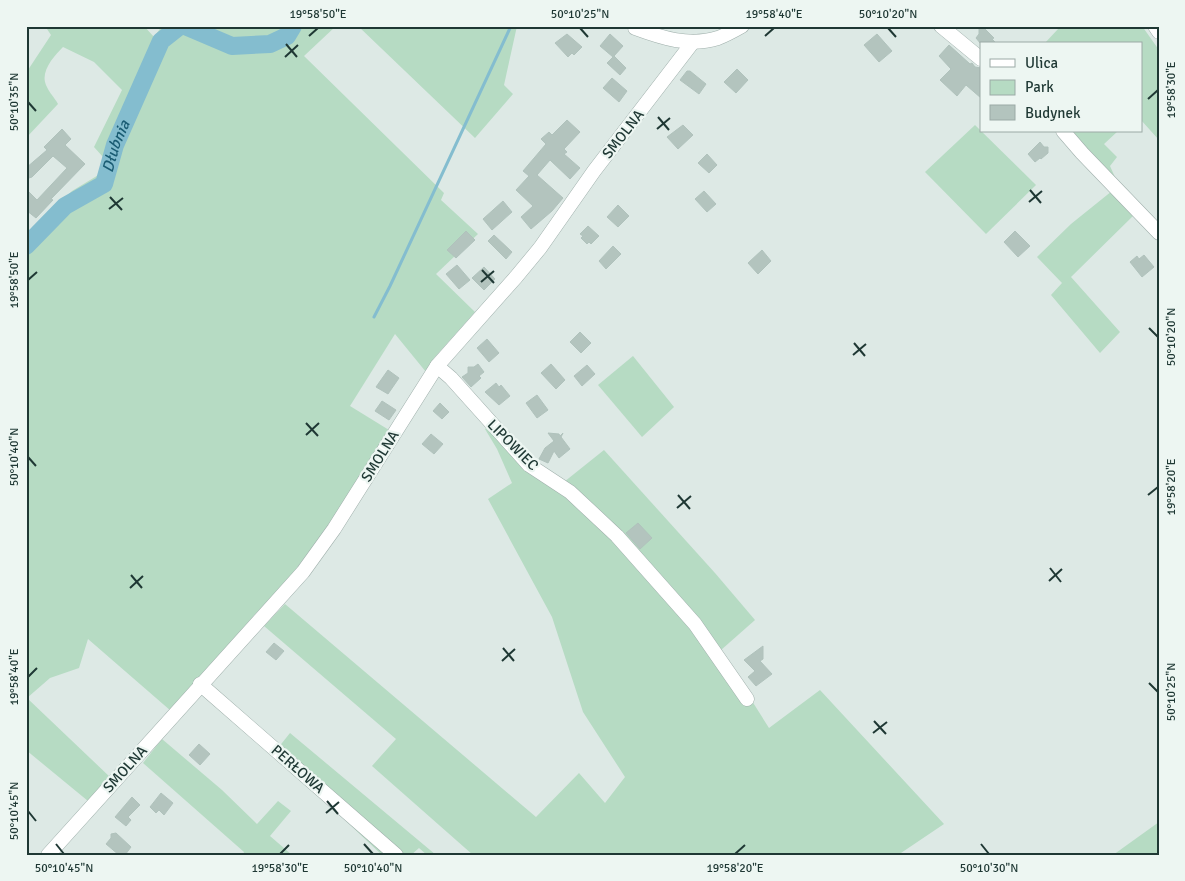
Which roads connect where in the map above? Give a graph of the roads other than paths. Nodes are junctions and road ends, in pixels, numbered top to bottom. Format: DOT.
graph roads {
  1 [pos="742,26"];
  2 [pos="941,26"];
  3 [pos="1155,26"];
  4 [pos="635,28"];
  5 [pos="1159,32"];
  6 [pos="694,42"];
  7 [pos="980,59"];
  8 [pos="1064,132"];
  9 [pos="1159,233"];
  10 [pos="437,366"];
  11 [pos="200,684"];
  12 [pos="747,699"];
  13 [pos="48,855"];
  14 [pos="396,855"];
  1 -- 6 [label="street"];
  2 -- 7 [label="street"];
  3 -- 5 [label="street"];
  4 -- 6 [label="street"];
  6 -- 10 [label="street, SMOLNA"];
  8 -- 9 [label="street"];
  10 -- 11 [label="street, SMOLNA"];
  10 -- 12 [label="street, LIPOWIEC"];
  11 -- 13 [label="street, SMOLNA"];
  11 -- 14 [label="street, PERŁOWA"];
}
